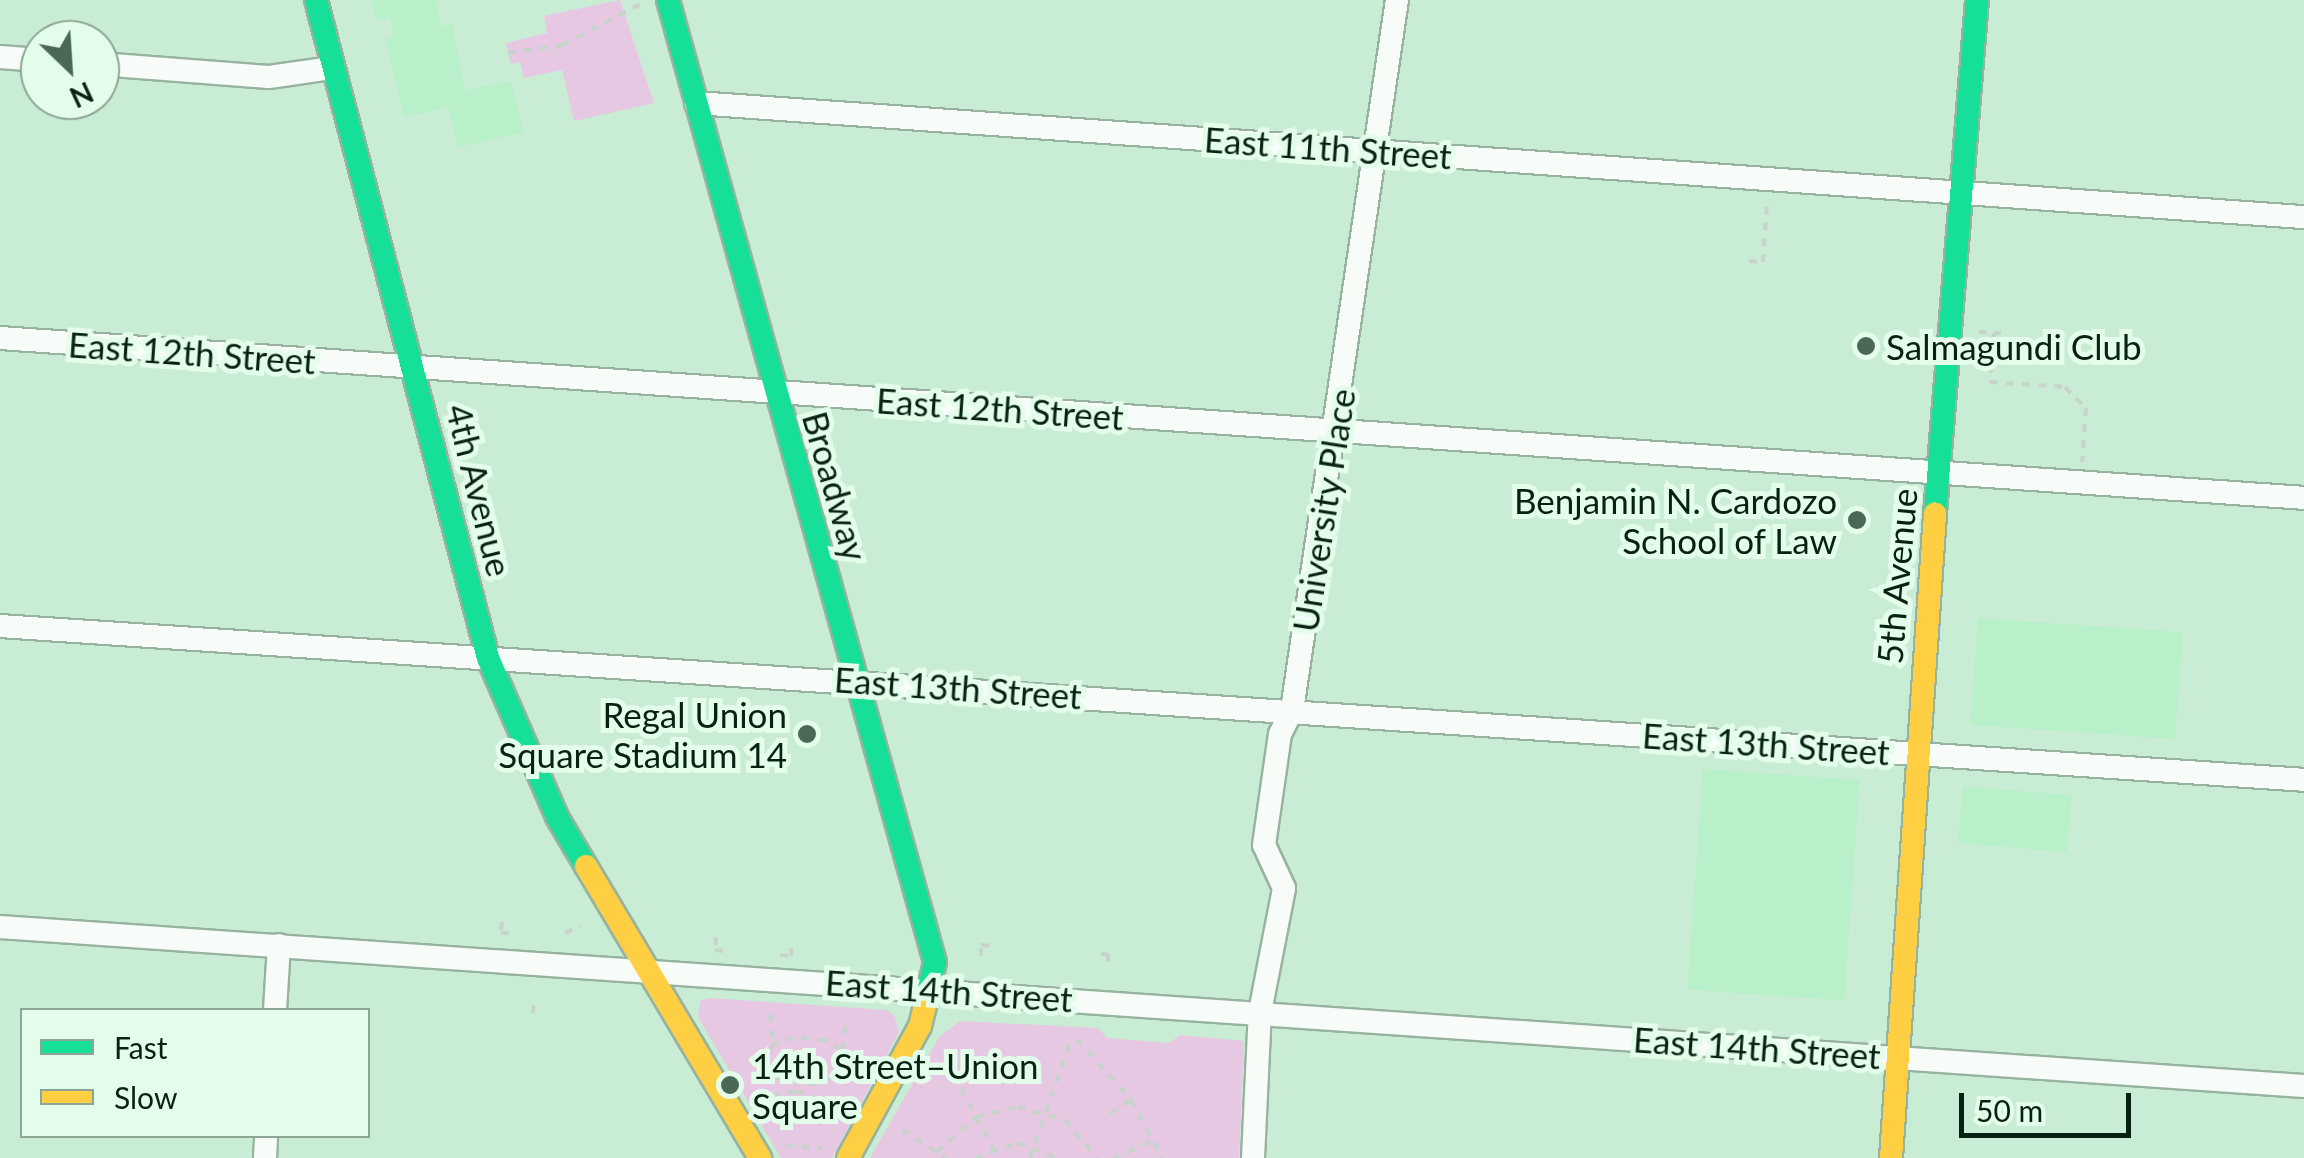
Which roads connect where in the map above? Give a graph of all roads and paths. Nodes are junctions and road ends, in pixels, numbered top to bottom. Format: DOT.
graph roads {
  1 [pos="316,0"];
  2 [pos="1397,0"];
  3 [pos="1977,0"];
  4 [pos="658,2"];
  5 [pos="508,53"];
  6 [pos="120,66"];
  7 [pos="332,68"];
  8 [pos="696,103"];
  9 [pos="1376,150"];
  10 [pos="1960,194"];
  11 [pos="1767,202"];
  12 [pos="2304,217"];
  13 [pos="1749,261"];
  14 [pos="1978,332"];
  15 [pos="0,338"];
  16 [pos="411,367"];
  17 [pos="774,392"];
  18 [pos="1336,432"];
  19 [pos="1940,472"];
  20 [pos="2081,482"];
  21 [pos="2304,498"];
  22 [pos="0,626"];
  23 [pos="488,658"];
  24 [pos="856,680"];
  25 [pos="1292,710"];
  26 [pos="1915,754"];
  27 [pos="2304,780"];
  28 [pos="502,922"];
  29 [pos="580,926"];
  30 [pos="0,927"];
  31 [pos="565,933"];
  32 [pos="515,934"];
  33 [pos="716,936"];
  34 [pos="792,942"];
  35 [pos="279,945"];
  36 [pos="992,946"];
  37 [pos="724,951"];
  38 [pos="1101,954"];
  39 [pos="780,955"];
  40 [pos="980,956"];
  41 [pos="1108,962"];
  42 [pos="646,968"];
  43 [pos="931,989"];
  44 [pos="534,1000"];
  45 [pos="275,1008"];
  46 [pos="1260,1012"];
  47 [pos="533,1013"];
  48 [pos="770,1014"];
  49 [pos="847,1018"];
  50 [pos="772,1044"];
  51 [pos="842,1050"];
  52 [pos="1899,1056"];
  53 [pos="946,1060"];
  54 [pos="2304,1086"];
  55 [pos="802,1088"];
  56 [pos="756,1100"];
  57 [pos="1131,1100"];
  58 [pos="847,1110"];
  59 [pos="1046,1112"];
  60 [pos="1110,1114"];
  61 [pos="976,1116"];
  62 [pos="902,1130"];
  63 [pos="1154,1140"];
  64 [pos="781,1144"];
  65 [pos="1034,1146"];
  66 [pos="992,1147"];
  67 [pos="937,1152"];
  68 [pos="837,1153"];
  69 [pos="760,1158"];
  70 [pos="946,1158"];
  71 [pos="974,1158"];
  72 [pos="998,1158"];
  73 [pos="1030,1158"];
  74 [pos="1057,1158"];
  75 [pos="1097,1158"];
  76 [pos="1113,1158"];
  77 [pos="1162,1158"];
  78 [pos="1252,1158"];
  79 [pos="1890,1158"];
  1 -- 7 [label="main road, 4th Avenue"];
  2 -- 9 [label="street, University Place"];
  3 -- 10 [label="main road, 5th Avenue"];
  4 -- 5 [label="path"];
  4 -- 8 [label="main road, Broadway"];
  6 -- 7 [label="street"];
  7 -- 16 [label="main road, 4th Avenue"];
  8 -- 9 [label="street, East 11th Street"];
  8 -- 17 [label="main road, Broadway"];
  9 -- 10 [label="street, East 11th Street"];
  9 -- 18 [label="street, University Place"];
  10 -- 12 [label="street, East 11th Street"];
  10 -- 19 [label="main road, 5th Avenue"];
  11 -- 13 [label="path"];
  14 -- 20 [label="path"];
  15 -- 16 [label="street, East 12th Street"];
  16 -- 17 [label="street, East 12th Street"];
  16 -- 23 [label="main road, 4th Avenue"];
  17 -- 18 [label="street, East 12th Street"];
  17 -- 24 [label="main road, Broadway"];
  18 -- 19 [label="street, East 12th Street"];
  18 -- 25 [label="street, University Place"];
  19 -- 20 [label="street, East 12th Street"];
  19 -- 26 [label="main road, 5th Avenue"];
  20 -- 21 [label="street, East 12th Street"];
  22 -- 23 [label="street, East 13th Street"];
  23 -- 24 [label="street, East 13th Street"];
  23 -- 42 [label="main road, 4th Avenue"];
  24 -- 25 [label="street, East 13th Street"];
  24 -- 43 [label="main road, Broadway"];
  25 -- 26 [label="street, East 13th Street"];
  25 -- 46 [label="street, University Place"];
  26 -- 27 [label="street, East 13th Street"];
  26 -- 52 [label="main road, 5th Avenue"];
  28 -- 32 [label="path"];
  29 -- 31 [label="path"];
  30 -- 35 [label="street, East 14th Street"];
  33 -- 37 [label="path"];
  34 -- 39 [label="path"];
  35 -- 42 [label="street, East 14th Street"];
  35 -- 45 [label="street"];
  36 -- 40 [label="path"];
  38 -- 41 [label="path"];
  42 -- 43 [label="street, East 14th Street"];
  42 -- 69 [label="main road, 4th Avenue"];
  43 -- 46 [label="street, East 14th Street"];
  43 -- 68 [label="main road, Broadway"];
  44 -- 47 [label="path"];
  46 -- 52 [label="street, East 14th Street"];
  46 -- 78 [label="street, University Place"];
  48 -- 50 [label="path"];
  49 -- 51 [label="path"];
  50 -- 51 [label="path"];
  50 -- 55 [label="path"];
  51 -- 55 [label="path"];
  52 -- 54 [label="street, East 14th Street"];
  52 -- 79 [label="main road, 5th Avenue"];
  53 -- 61 [label="path"];
  55 -- 56 [label="path"];
  55 -- 58 [label="path"];
  57 -- 59 [label="path"];
  57 -- 60 [label="path"];
  57 -- 63 [label="path"];
  59 -- 61 [label="path"];
  59 -- 65 [label="path"];
  59 -- 75 [label="path"];
  61 -- 66 [label="path"];
  61 -- 67 [label="path"];
  62 -- 67 [label="path"];
  63 -- 76 [label="path"];
  63 -- 77 [label="path"];
  64 -- 68 [label="path"];
  65 -- 66 [label="path"];
  65 -- 73 [label="path"];
  65 -- 74 [label="path"];
  66 -- 71 [label="path"];
  66 -- 72 [label="path"];
  67 -- 70 [label="path"];
}
